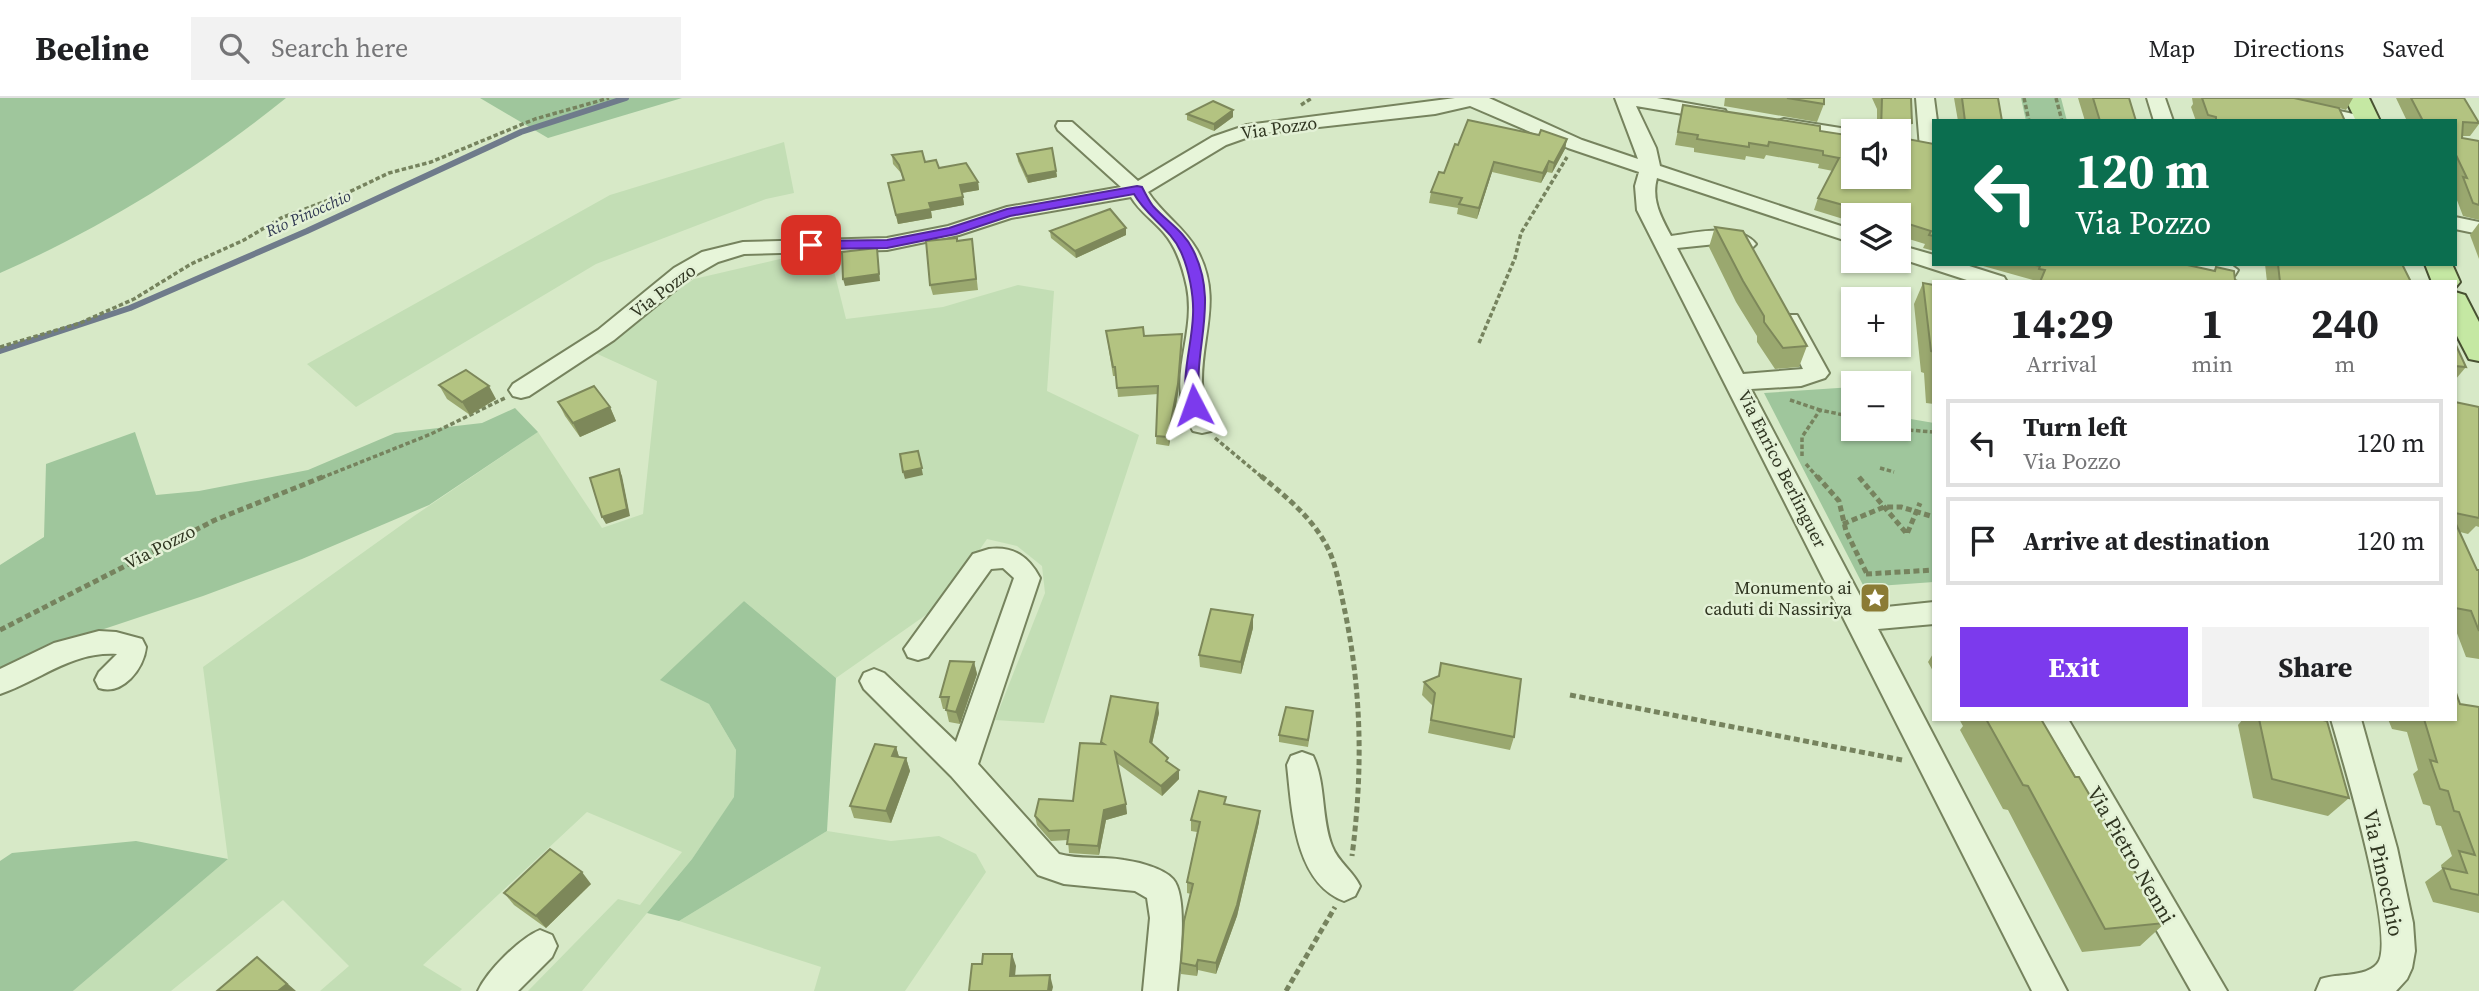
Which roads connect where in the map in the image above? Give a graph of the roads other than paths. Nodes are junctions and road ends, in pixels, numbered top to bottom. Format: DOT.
graph roads {
  1 [pos="1925,98"];
  2 [pos="2156,98"];
  3 [pos="2255,98"];
  4 [pos="2357,98"];
  5 [pos="1476,99"];
  6 [pos="1624,99"];
  7 [pos="1732,116"];
  8 [pos="2163,119"];
  9 [pos="2351,119"];
  10 [pos="2367,119"];
  11 [pos="1759,121"];
  12 [pos="1065,126"];
  13 [pos="1841,134"];
  14 [pos="1911,145"];
  15 [pos="1932,148"];
  16 [pos="1650,167"];
  17 [pos="1137,190"];
  18 [pos="2457,223"];
  19 [pos="2479,228"];
  20 [pos="1841,233"];
  21 [pos="1664,243"];
  22 [pos="1911,255"];
  23 [pos="1932,261"];
  24 [pos="1946,266"];
  25 [pos="2209,266"];
  26 [pos="1759,268"];
  27 [pos="2228,272"];
  28 [pos="1988,280"];
  29 [pos="1779,303"];
  30 [pos="2457,305"];
  31 [pos="2479,352"];
  32 [pos="1737,382"];
  33 [pos="521,390"];
  34 [pos="1202,425"];
  35 [pos="1932,613"];
  36 [pos="1860,620"];
  37 [pos="918,649"];
  38 [pos="109,680"];
  39 [pos="874,681"];
  40 [pos="0,682"];
  41 [pos="2053,721"];
  42 [pos="2347,721"];
  43 [pos="1302,765"];
  44 [pos="962,766"];
  45 [pos="1344,886"];
  46 [pos="540,946"];
  47 [pos="495,991"];
  48 [pos="1160,991"];
  49 [pos="2050,991"];
  50 [pos="2210,991"];
  51 [pos="2333,991"];
  1 -- 15 [label="street"];
  2 -- 8 [label="street"];
  3 -- 9 [label="street"];
  4 -- 10 [label="main road"];
  5 -- 16 [label="street, Via Pozzo"];
  5 -- 17 [label="street, Via Pozzo"];
  6 -- 7 [label="street"];
  6 -- 16 [label="street"];
  11 -- 13 [label="street"];
  12 -- 17 [label="street"];
  14 -- 15 [label="street"];
  16 -- 20 [label="street, Via Pozzo"];
  16 -- 21 [label="street, Via Enrico Berlinguer"];
  17 -- 33 [label="street, Via Pozzo"];
  17 -- 34 [label="street"];
  18 -- 19 [label="street"];
  21 -- 26 [label="street"];
  21 -- 32 [label="street, Via Enrico Berlinguer"];
  22 -- 23 [label="street"];
  24 -- 28 [label="street"];
  25 -- 27 [label="street"];
  29 -- 32 [label="street"];
  30 -- 31 [label="main road"];
  32 -- 36 [label="street, Via Enrico Berlinguer"];
  35 -- 36 [label="street"];
  36 -- 49 [label="street, Via Enrico Berlinguer"];
  37 -- 44 [label="street"];
  38 -- 40 [label="street"];
  39 -- 44 [label="street"];
  41 -- 50 [label="street, Via Pietro Nenni"];
  42 -- 51 [label="street, Via Pinocchio"];
  43 -- 45 [label="street"];
  44 -- 48 [label="street"];
  46 -- 47 [label="street"];
}
